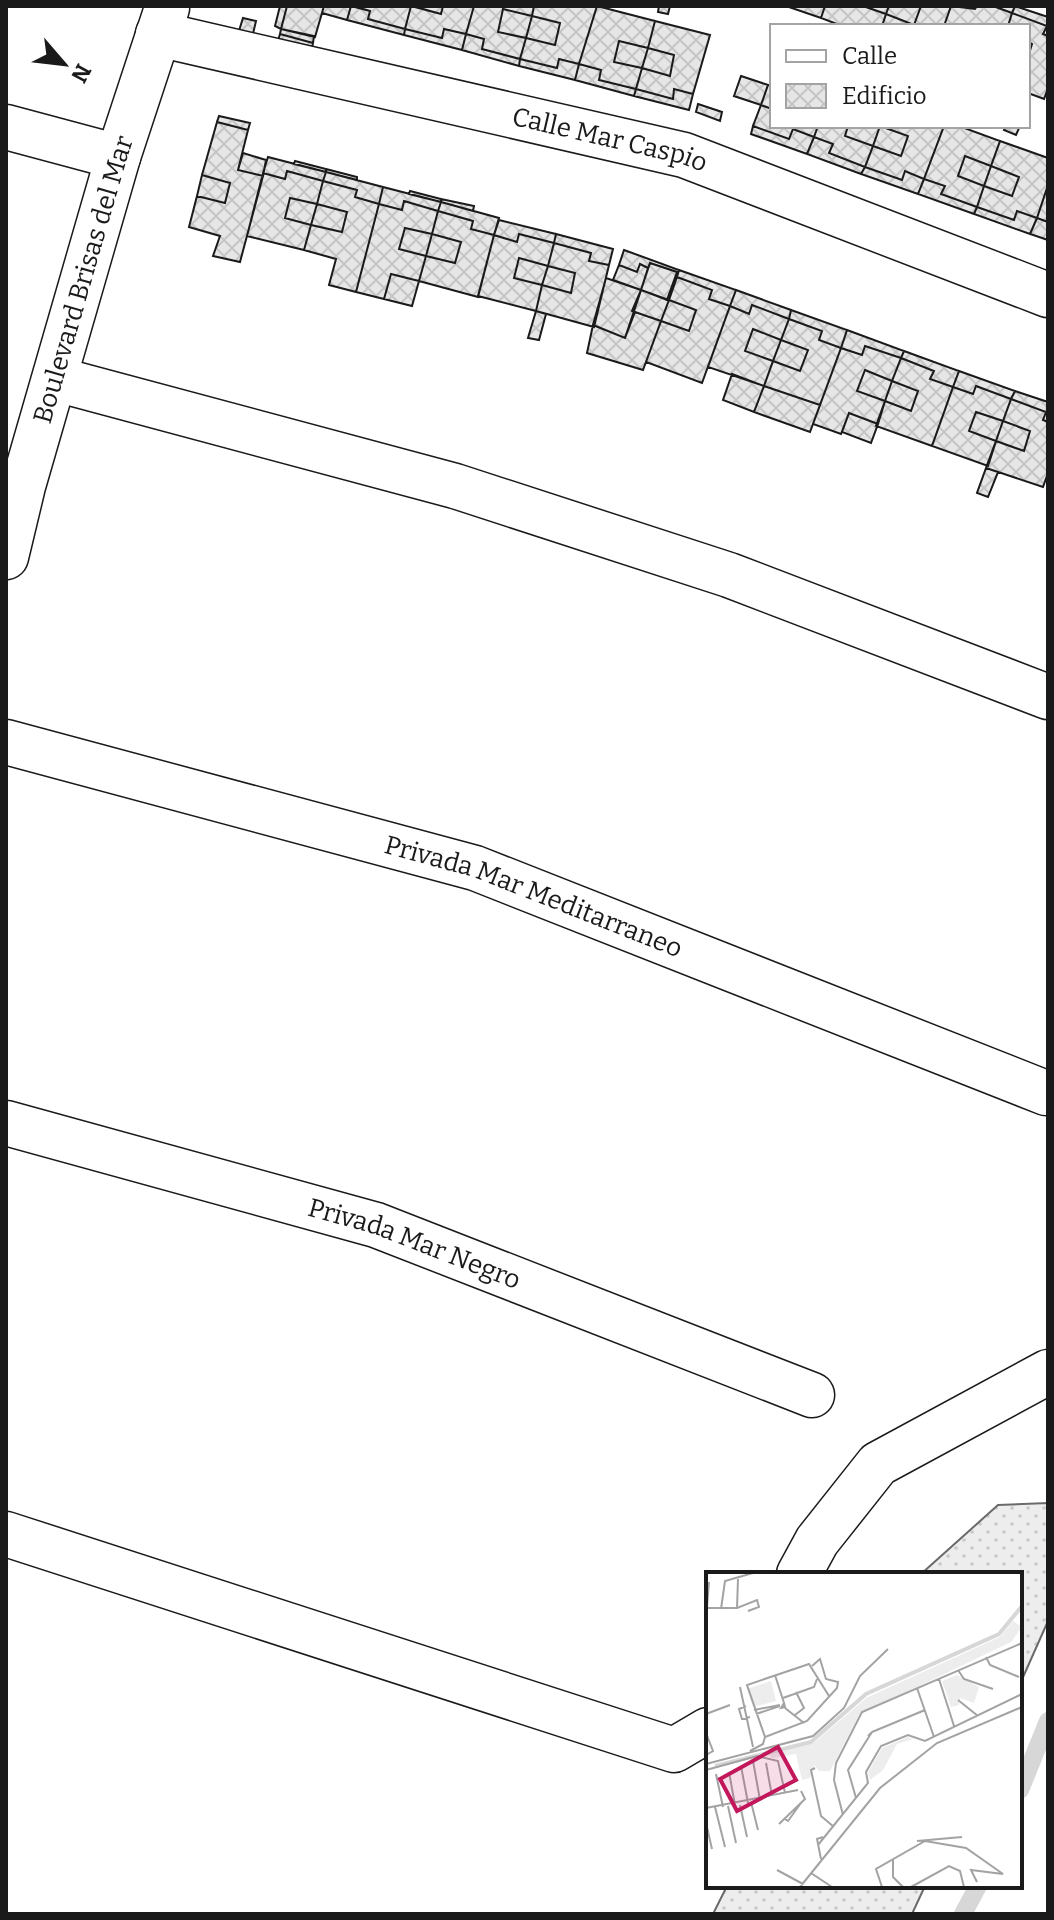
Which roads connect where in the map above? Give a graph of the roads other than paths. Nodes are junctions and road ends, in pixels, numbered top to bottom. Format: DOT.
graph roads {
  1 [pos="163,20"];
  2 [pos="6,127"];
  3 [pos="118,157"];
  4 [pos="1048,295"];
  5 [pos="56,379"];
  6 [pos="15,484"];
  7 [pos="6,557"];
  8 [pos="1048,697"];
  9 [pos="6,742"];
  10 [pos="1046,1093"];
  11 [pos="6,1123"];
  12 [pos="1048,1372"];
  13 [pos="812,1395"];
  14 [pos="6,1534"];
  15 [pos="800,1572"];
  16 [pos="706,1731"];
  1 -- 3 [label="street, Boulevard Brisas del Mar"];
  1 -- 4 [label="street, Calle Mar Caspio"];
  2 -- 3 [label="street"];
  3 -- 5 [label="street, Boulevard Brisas del Mar"];
  5 -- 6 [label="street, Boulevard Brisas del Mar"];
  5 -- 8 [label="street"];
  6 -- 7 [label="street, Boulevard Brisas del Mar"];
  9 -- 10 [label="street, Privada Mar Meditarraneo"];
  11 -- 13 [label="street, Privada Mar Negro"];
  12 -- 15 [label="street"];
  14 -- 16 [label="street"];
}
